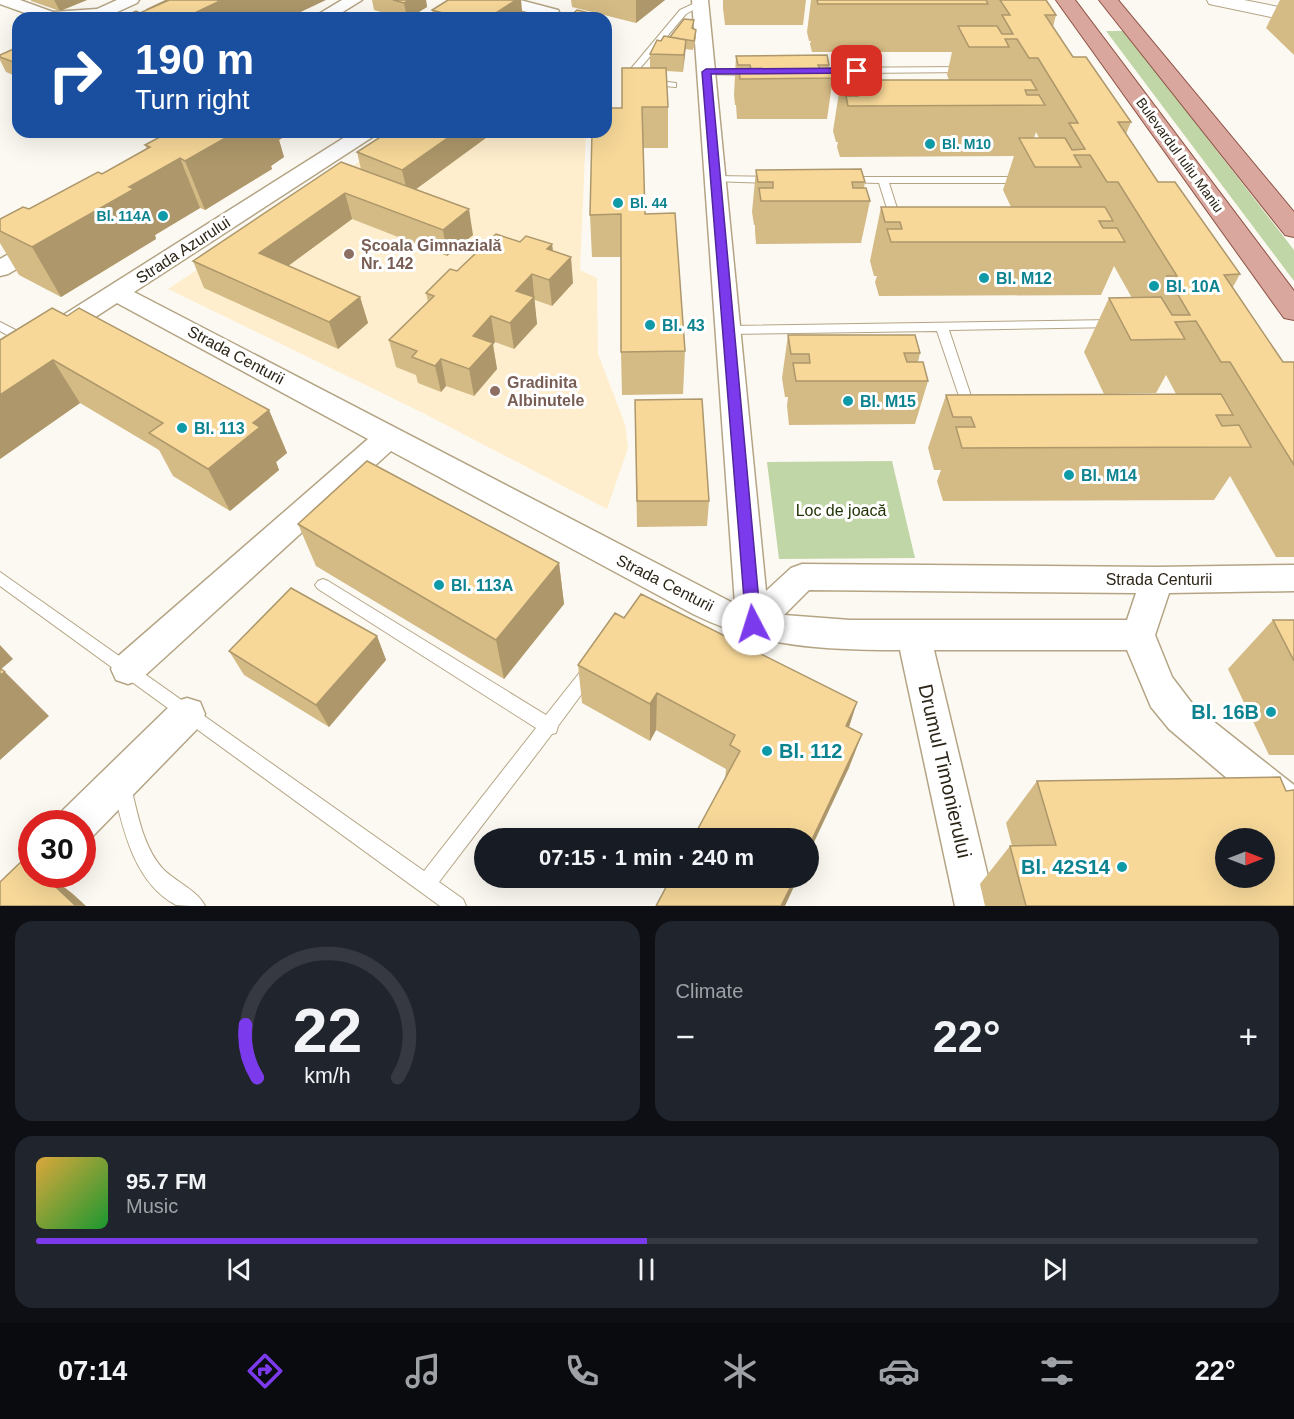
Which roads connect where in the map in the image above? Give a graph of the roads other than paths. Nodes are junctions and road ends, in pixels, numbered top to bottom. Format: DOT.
graph roads {
  1 [pos="4,0"];
  2 [pos="130,0"];
  3 [pos="354,0"];
  4 [pos="502,0"];
  5 [pos="1065,0"];
  6 [pos="1108,0"];
  7 [pos="1216,0"];
  8 [pos="700,2"];
  9 [pos="38,12"];
  10 [pos="104,12"];
  11 [pos="331,12"];
  12 [pos="554,12"];
  13 [pos="1294,16"];
  14 [pos="966,70"];
  15 [pos="799,71"];
  16 [pos="857,71"];
  17 [pos="706,72"];
  18 [pos="764,72"];
  19 [pos="673,85"];
  20 [pos="869,107"];
  21 [pos="352,138"];
  22 [pos="715,180"];
  23 [pos="782,180"];
  24 [pos="838,180"];
  25 [pos="883,180"];
  26 [pos="1034,180"];
  27 [pos="1294,229"];
  28 [pos="60,234"];
  29 [pos="901,236"];
  30 [pos="0,269"];
  31 [pos="116,293"];
  32 [pos="1294,310"];
  33 [pos="1128,324"];
  34 [pos="0,326"];
  35 [pos="942,328"];
  36 [pos="728,330"];
  37 [pos="35,345"];
  38 [pos="0,367"];
  39 [pos="973,419"];
  40 [pos="390,436"];
  41 [pos="0,578"];
  42 [pos="1294,578"];
  43 [pos="1156,580"];
  44 [pos="323,585"];
  45 [pos="753,624"];
  46 [pos="1138,635"];
  47 [pos="914,636"];
  48 [pos="600,660"];
  49 [pos="128,669"];
  50 [pos="187,714"];
  51 [pos="550,726"];
  52 [pos="120,782"];
  53 [pos="92,810"];
  54 [pos="1294,811"];
  55 [pos="426,884"];
  56 [pos="195,906"];
  57 [pos="456,906"];
  58 [pos="975,906"];
  1 -- 9 [label="street"];
  2 -- 10 [label="street"];
  3 -- 11 [label="street"];
  4 -- 12 [label="street"];
  5 -- 32 [label="main road, Bulevardul Iuliu Maniu"];
  6 -- 27 [label="main road"];
  7 -- 13 [label="street"];
  8 -- 17 [label="street"];
  8 -- 19 [label="lane"];
  14 -- 16 [label="lane"];
  15 -- 16 [label="lane"];
  16 -- 20 [label="lane"];
  17 -- 18 [label="lane"];
  17 -- 22 [label="street"];
  21 -- 31 [label="street, Strada Azurului"];
  22 -- 23 [label="lane"];
  22 -- 36 [label="street"];
  24 -- 25 [label="lane"];
  25 -- 26 [label="lane"];
  25 -- 29 [label="lane"];
  28 -- 30 [label="street"];
  31 -- 37 [label="street, Strada Azurului"];
  31 -- 40 [label="street, Strada Centurii"];
  33 -- 35 [label="lane"];
  34 -- 37 [label="lane"];
  35 -- 36 [label="lane"];
  35 -- 39 [label="lane"];
  36 -- 45 [label="street"];
  37 -- 38 [label="street, Strada Azurului"];
  40 -- 45 [label="street, Strada Centurii"];
  40 -- 49 [label="street"];
  41 -- 49 [label="lane"];
  42 -- 43 [label="street, Strada Centurii"];
  43 -- 45 [label="street, Strada Centurii"];
  43 -- 46 [label="street"];
  44 -- 51 [label="lane"];
  45 -- 47 [label="street"];
  46 -- 47 [label="street"];
  46 -- 54 [label="street"];
  47 -- 58 [label="street, Drumul Timonierului"];
  48 -- 51 [label="lane"];
  49 -- 50 [label="lane"];
  50 -- 52 [label="street"];
  50 -- 55 [label="lane"];
  51 -- 55 [label="lane"];
  52 -- 53 [label="street"];
  52 -- 56 [label="lane"];
  55 -- 57 [label="lane"];
}
